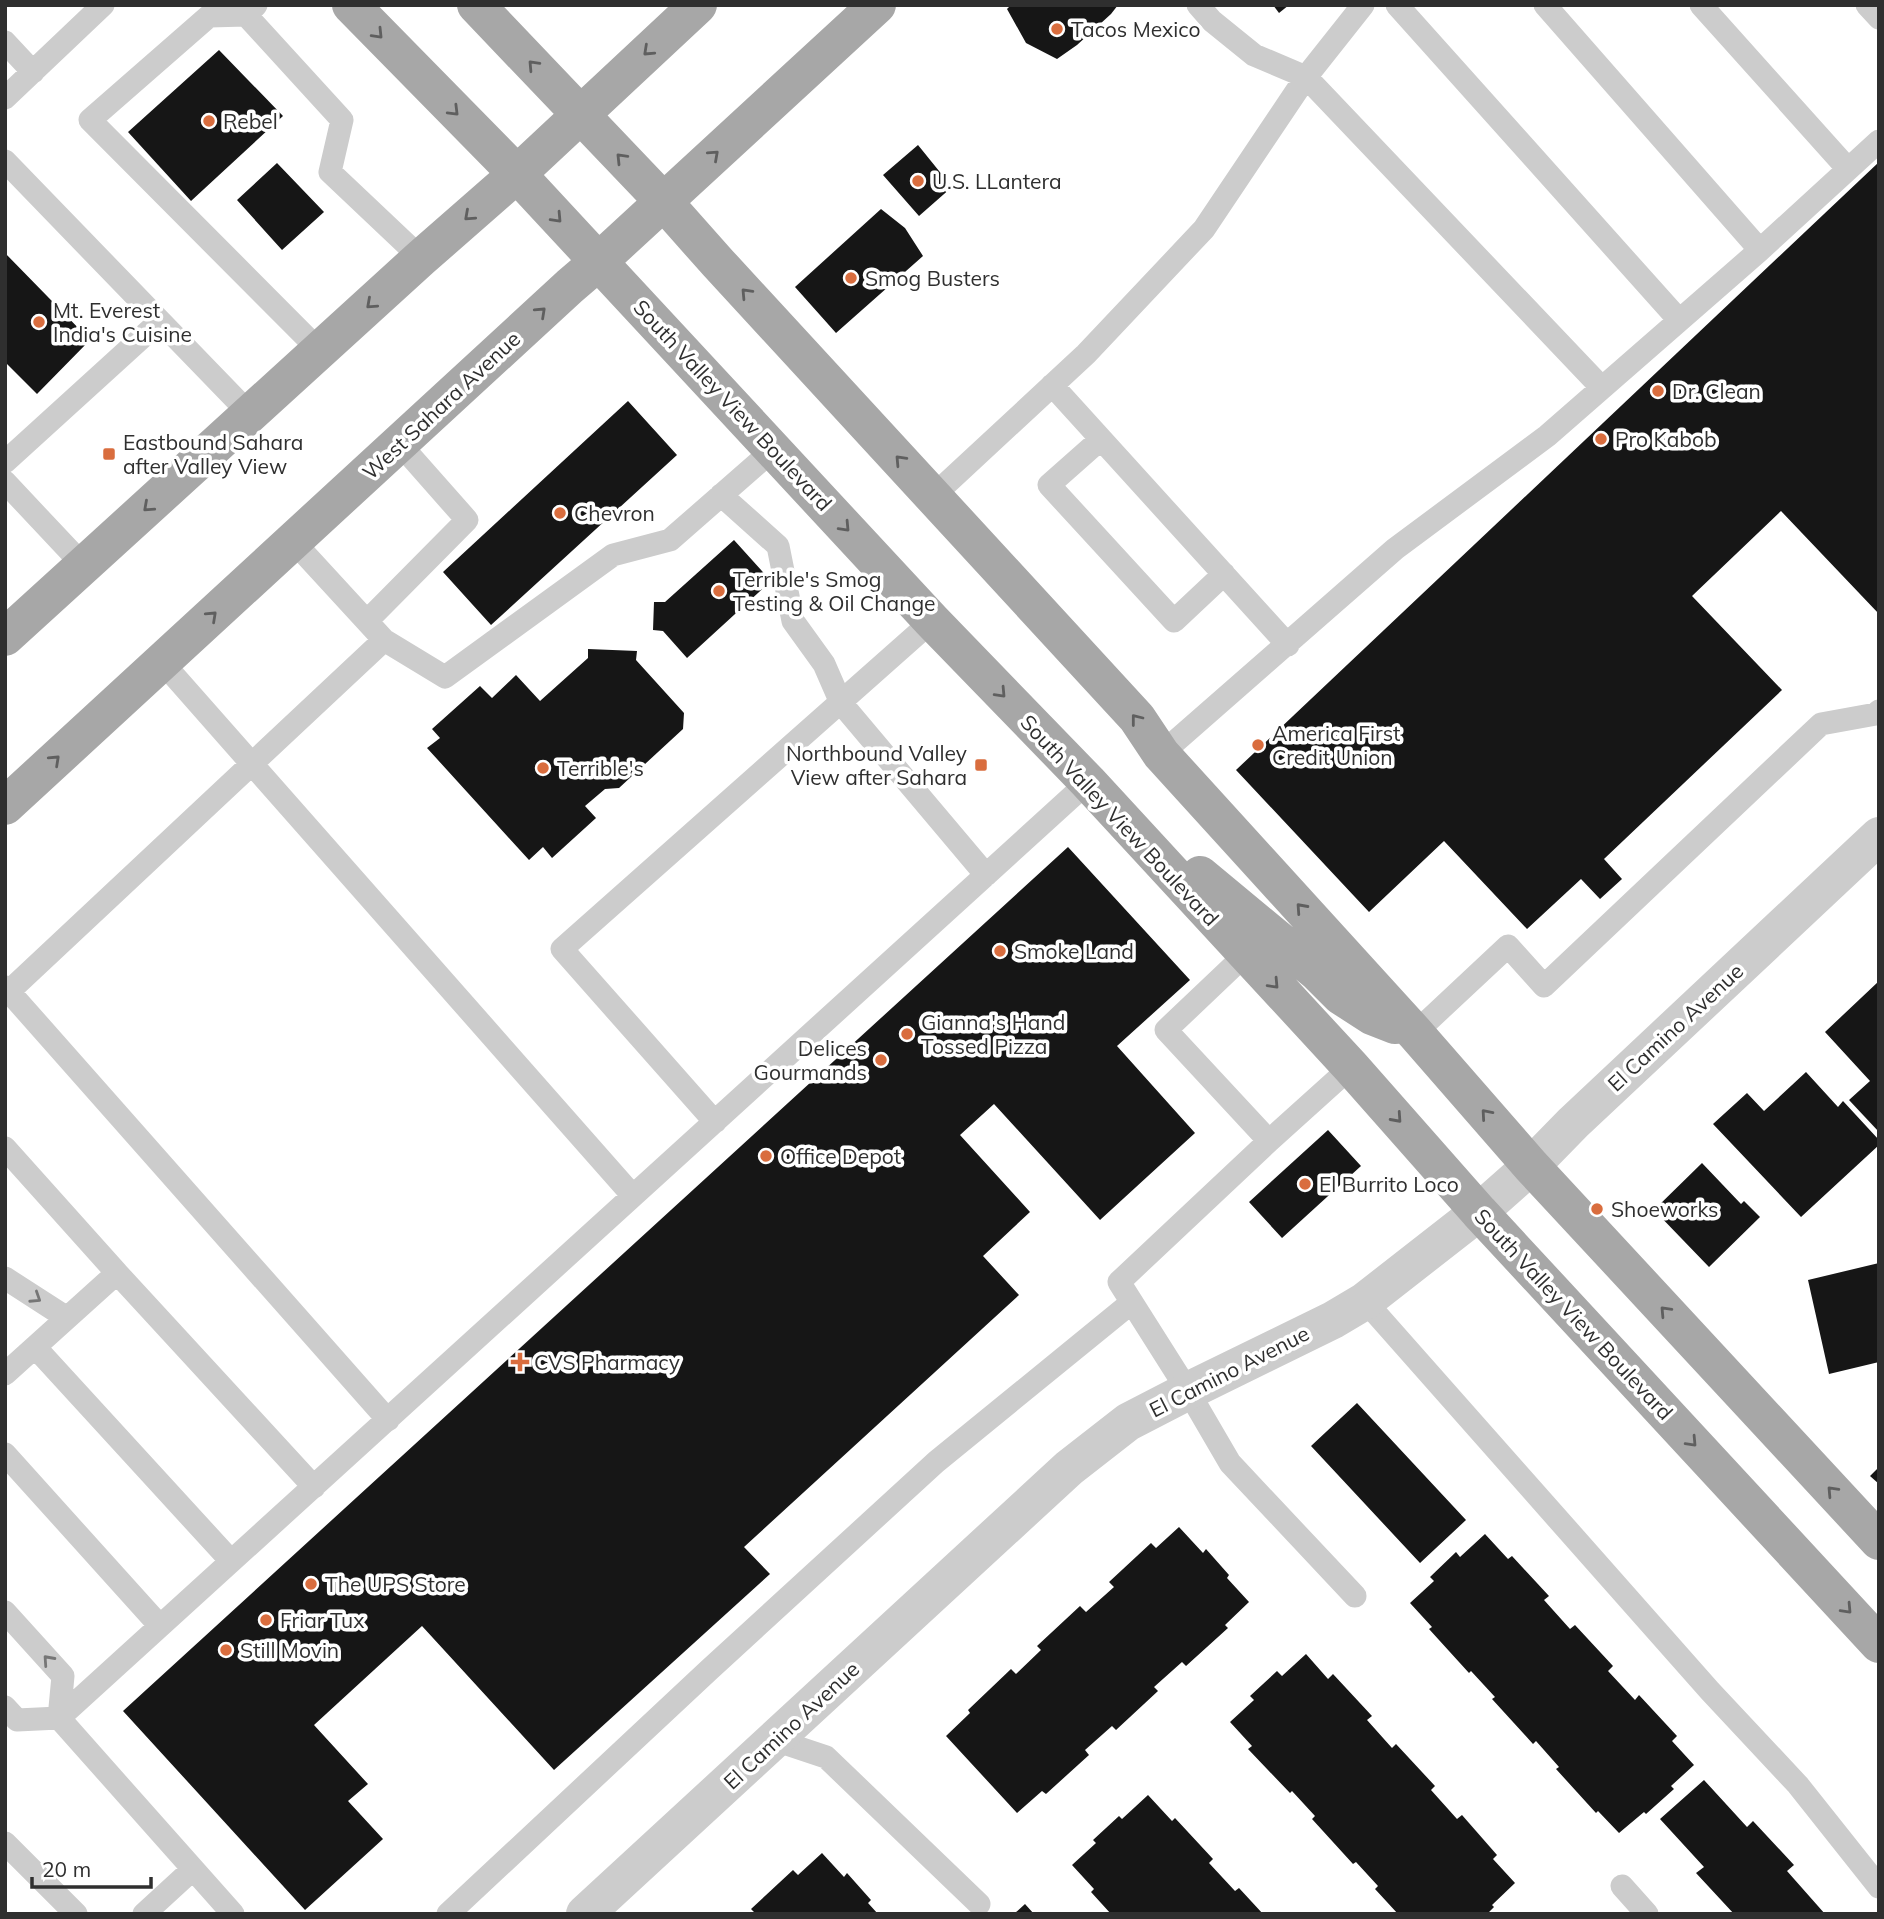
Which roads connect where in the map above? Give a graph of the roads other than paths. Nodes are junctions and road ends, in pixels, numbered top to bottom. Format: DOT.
graph roads {
  1 [pos="103,5"];
  2 [pos="351,5"];
  3 [pos="476,5"];
  4 [pos="698,5"];
  5 [pos="877,5"];
  6 [pos="1198,5"];
  7 [pos="1363,5"];
  8 [pos="1397,5"];
  9 [pos="1545,5"];
  10 [pos="1702,5"];
  11 [pos="1867,5"];
  12 [pos="251,10"];
  13 [pos="1879,18"];
  14 [pos="5,41"];
  15 [pos="33,72"];
  16 [pos="1306,77"];
  17 [pos="5,98"];
  18 [pos="580,115"];
  19 [pos="1879,141"];
  20 [pos="5,161"];
  21 [pos="1848,169"];
  22 [pos="517,174"];
  23 [pos="663,201"];
  24 [pos="1760,250"];
  25 [pos="421,258"];
  26 [pos="598,262"];
  27 [pos="1679,320"];
  28 [pos="160,321"];
  29 [pos="320,351"];
  30 [pos="1052,385"];
  31 [pos="1602,388"];
  32 [pos="250,414"];
  33 [pos="1101,439"];
  34 [pos="399,443"];
  35 [pos="774,449"];
  36 [pos="5,462"];
  37 [pos="5,482"];
  38 [pos="721,495"];
  39 [pos="933,496"];
  40 [pos="293,541"];
  41 [pos="84,565"];
  42 [pos="1224,575"];
  43 [pos="367,621"];
  44 [pos="932,621"];
  45 [pos="5,637"];
  46 [pos="384,640"];
  47 [pos="1288,645"];
  48 [pos="162,662"];
  49 [pos="841,703"];
  50 [pos="1879,711"];
  51 [pos="1161,754"];
  52 [pos="251,763"];
  53 [pos="1087,782"];
  54 [pos="5,806"];
  55 [pos="1879,836"];
  56 [pos="986,875"];
  57 [pos="1246,954"];
  58 [pos="7,991"];
  59 [pos="1415,1033"];
  60 [pos="1351,1067"];
  61 [pos="715,1122"];
  62 [pos="1269,1141"];
  63 [pos="5,1148"];
  64 [pos="1531,1166"];
  65 [pos="633,1196"];
  66 [pos="1479,1212"];
  67 [pos="117,1273"];
  68 [pos="5,1278"];
  69 [pos="1365,1301"];
  70 [pos="1131,1303"];
  71 [pos="67,1318"];
  72 [pos="35,1347"];
  73 [pos="5,1374"];
  74 [pos="1188,1391"];
  75 [pos="388,1419"];
  76 [pos="5,1454"];
  77 [pos="314,1487"];
  78 [pos="1879,1541"];
  79 [pos="231,1561"];
  80 [pos="1355,1596"];
  81 [pos="5,1612"];
  82 [pos="160,1626"];
  83 [pos="1879,1644"];
  84 [pos="5,1707"];
  85 [pos="58,1718"];
  86 [pos="775,1740"];
  87 [pos="5,1843"];
  88 [pos="193,1869"];
  89 [pos="1622,1885"];
  90 [pos="1879,1887"];
  91 [pos="979,1904"];
  92 [pos="76,1914"];
  93 [pos="144,1914"];
  94 [pos="233,1914"];
  95 [pos="448,1914"];
  96 [pos="585,1914"];
  97 [pos="1647,1914"];
  1 -- 15 [label="lane"];
  2 -- 22 [label="main road, South Valley View Boulevard, one-way"];
  18 -- 3 [label="main road, one-way"];
  4 -- 18 [label="main road, one-way"];
  23 -- 5 [label="main road, West Sahara Avenue, one-way"];
  6 -- 16 [label="lane"];
  7 -- 16 [label="lane"];
  8 -- 27 [label="lane"];
  9 -- 24 [label="lane"];
  10 -- 21 [label="lane"];
  11 -- 13 [label="lane"];
  12 -- 25 [label="lane"];
  12 -- 29 [label="lane"];
  14 -- 15 [label="lane"];
  15 -- 17 [label="lane"];
  16 -- 30 [label="lane"];
  16 -- 31 [label="lane"];
  18 -- 22 [label="main road"];
  23 -- 18 [label="main road, one-way"];
  19 -- 21 [label="lane"];
  20 -- 28 [label="lane"];
  21 -- 24 [label="lane"];
  22 -- 25 [label="main road, one-way"];
  22 -- 26 [label="main road, South Valley View Boulevard, one-way"];
  23 -- 26 [label="main road, West Sahara Avenue"];
  39 -- 23 [label="main road, one-way"];
  24 -- 27 [label="lane"];
  25 -- 29 [label="main road, one-way"];
  34 -- 26 [label="main road, West Sahara Avenue, one-way"];
  26 -- 35 [label="main road, South Valley View Boulevard"];
  27 -- 31 [label="lane"];
  28 -- 32 [label="lane"];
  28 -- 36 [label="lane"];
  29 -- 32 [label="main road"];
  30 -- 33 [label="lane"];
  30 -- 39 [label="lane"];
  31 -- 47 [label="lane"];
  32 -- 41 [label="main road, one-way"];
  33 -- 42 [label="lane"];
  33 -- 42 [label="lane"];
  34 -- 40 [label="main road, West Sahara Avenue"];
  34 -- 43 [label="lane"];
  35 -- 38 [label="lane"];
  35 -- 44 [label="main road, South Valley View Boulevard, one-way"];
  37 -- 41 [label="lane"];
  38 -- 46 [label="lane"];
  38 -- 49 [label="lane"];
  51 -- 39 [label="main road, one-way"];
  40 -- 43 [label="lane"];
  48 -- 40 [label="main road, West Sahara Avenue, one-way"];
  41 -- 45 [label="main road"];
  42 -- 47 [label="lane"];
  43 -- 46 [label="lane"];
  44 -- 49 [label="lane"];
  44 -- 53 [label="main road, South Valley View Boulevard, one-way"];
  46 -- 52 [label="lane"];
  47 -- 51 [label="lane"];
  48 -- 52 [label="lane"];
  54 -- 48 [label="main road, West Sahara Avenue, one-way"];
  49 -- 56 [label="lane"];
  49 -- 61 [label="lane"];
  50 -- 59 [label="lane"];
  59 -- 51 [label="main road, one-way"];
  52 -- 58 [label="lane"];
  52 -- 65 [label="lane"];
  53 -- 56 [label="lane"];
  53 -- 57 [label="main road, South Valley View Boulevard"];
  53 -- 59 [label="main road"];
  55 -- 64 [label="street, El Camino Avenue"];
  56 -- 61 [label="lane"];
  57 -- 60 [label="main road, South Valley View Boulevard, one-way"];
  57 -- 62 [label="lane"];
  58 -- 75 [label="lane"];
  64 -- 59 [label="main road, one-way"];
  60 -- 62 [label="lane"];
  60 -- 66 [label="main road, South Valley View Boulevard, one-way"];
  61 -- 65 [label="lane"];
  62 -- 70 [label="lane"];
  63 -- 67 [label="lane"];
  64 -- 66 [label="street, El Camino Avenue"];
  78 -- 64 [label="main road, one-way"];
  65 -- 75 [label="lane"];
  66 -- 69 [label="street, El Camino Avenue"];
  66 -- 83 [label="main road, South Valley View Boulevard, one-way"];
  67 -- 71 [label="lane"];
  67 -- 77 [label="lane"];
  68 -- 71 [label="lane, one-way"];
  69 -- 74 [label="street, El Camino Avenue"];
  69 -- 90 [label="lane"];
  70 -- 74 [label="lane"];
  70 -- 95 [label="lane"];
  71 -- 72 [label="lane"];
  72 -- 73 [label="lane"];
  72 -- 79 [label="lane"];
  74 -- 80 [label="lane"];
  74 -- 86 [label="street, El Camino Avenue"];
  75 -- 77 [label="lane"];
  76 -- 82 [label="lane"];
  77 -- 79 [label="lane"];
  79 -- 82 [label="lane"];
  85 -- 81 [label="lane, one-way"];
  82 -- 85 [label="lane"];
  84 -- 85 [label="lane"];
  85 -- 88 [label="lane"];
  86 -- 91 [label="lane"];
  86 -- 96 [label="street, El Camino Avenue"];
  87 -- 92 [label="lane"];
  88 -- 93 [label="lane"];
  88 -- 94 [label="lane"];
  89 -- 97 [label="lane"];
}
